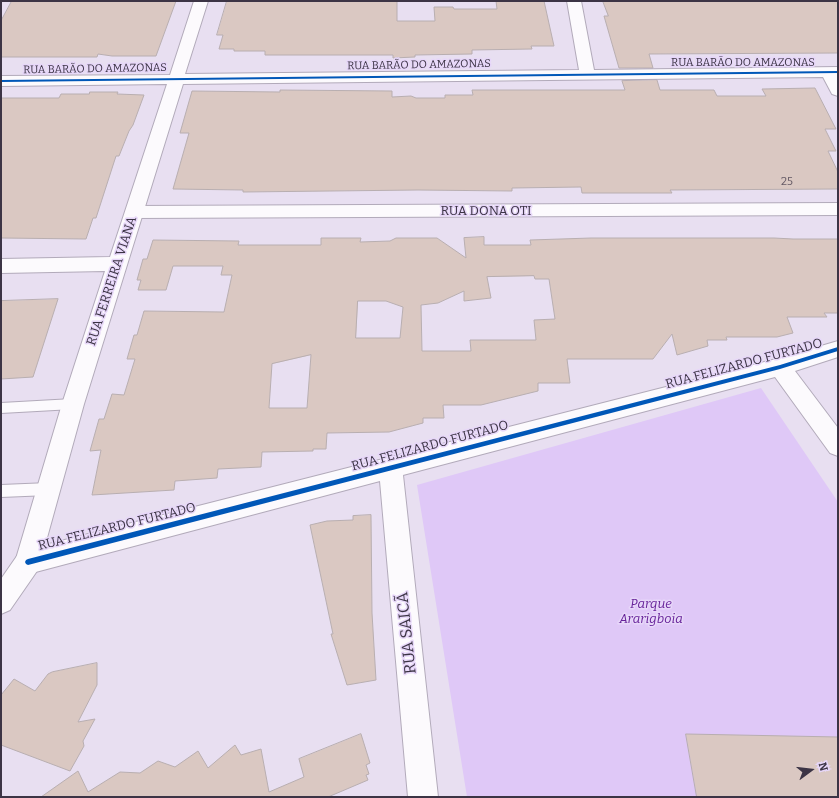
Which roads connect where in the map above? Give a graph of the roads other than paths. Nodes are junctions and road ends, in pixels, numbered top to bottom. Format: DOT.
graph roads {
  1 [pos="201,1"];
  2 [pos="574,1"];
  3 [pos="833,72"];
  4 [pos="587,74"];
  5 [pos="176,78"];
  6 [pos="1,81"];
  7 [pos="838,91"];
  8 [pos="838,209"];
  9 [pos="134,212"];
  10 [pos="117,264"];
  11 [pos="1,266"];
  12 [pos="838,349"];
  13 [pos="780,366"];
  14 [pos="73,404"];
  15 [pos="1,408"];
  16 [pos="838,446"];
  17 [pos="391,468"];
  18 [pos="49,489"];
  19 [pos="1,491"];
  20 [pos="28,562"];
  21 [pos="1,602"];
  22 [pos="423,797"];
  1 -- 5 [label="street, RUA FERREIRA VIANA"];
  2 -- 4 [label="street"];
  3 -- 4 [label="street, RUA BARÃO DO AMAZONAS"];
  3 -- 7 [label="street"];
  4 -- 5 [label="street, RUA BARÃO DO AMAZONAS"];
  5 -- 6 [label="street, RUA BARÃO DO AMAZONAS"];
  5 -- 9 [label="street, RUA FERREIRA VIANA"];
  8 -- 9 [label="street, RUA DONA OTI"];
  9 -- 10 [label="street, RUA FERREIRA VIANA"];
  10 -- 11 [label="street"];
  10 -- 14 [label="street, RUA FERREIRA VIANA"];
  12 -- 13 [label="street, RUA FELIZARDO FURTADO"];
  13 -- 16 [label="street"];
  13 -- 17 [label="street, RUA FELIZARDO FURTADO"];
  14 -- 15 [label="lane"];
  14 -- 18 [label="street, RUA FERREIRA VIANA"];
  17 -- 20 [label="street, RUA FELIZARDO FURTADO"];
  17 -- 22 [label="street, RUA SAICÃ"];
  18 -- 19 [label="lane"];
  18 -- 20 [label="street, RUA FERREIRA VIANA"];
  20 -- 21 [label="street, RUA FELIZARDO FURTADO"];
}
